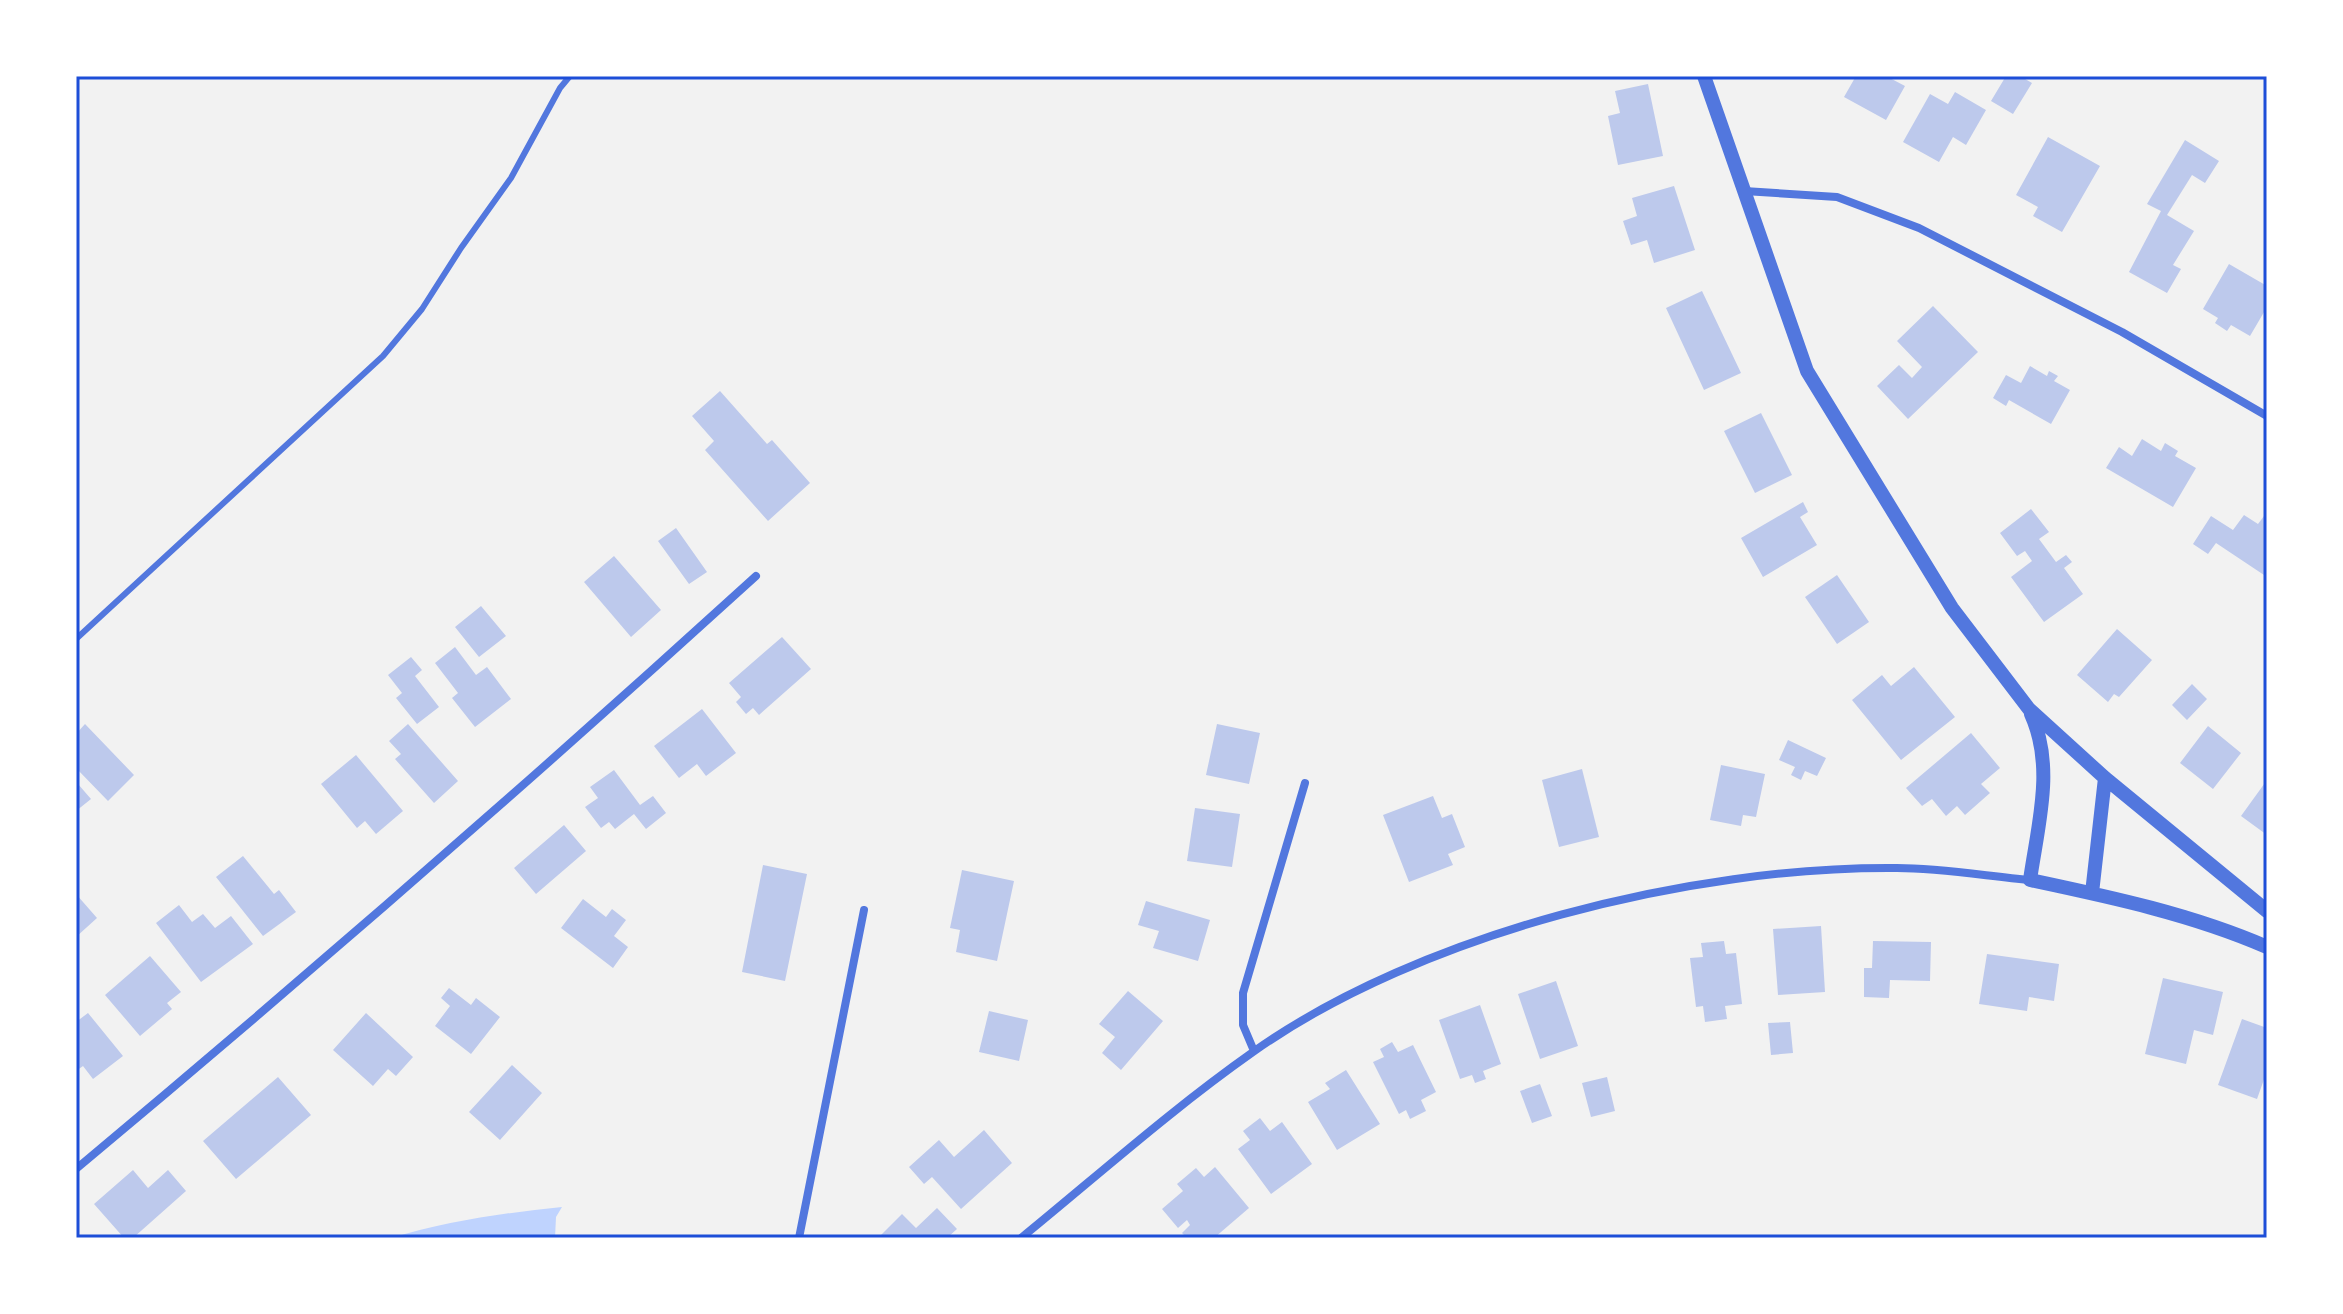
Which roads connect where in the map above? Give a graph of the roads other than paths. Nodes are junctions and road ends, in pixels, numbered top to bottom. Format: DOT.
graph roads {
  1 [pos="570,76"];
  2 [pos="1704,76"];
  3 [pos="1744,191"];
  4 [pos="2267,416"];
  5 [pos="756,576"];
  6 [pos="76,639"];
  7 [pos="2029,709"];
  8 [pos="2105,778"];
  9 [pos="1305,783"];
  10 [pos="2030,880"];
  11 [pos="2092,893"];
  12 [pos="864,910"];
  13 [pos="2267,911"];
  14 [pos="2267,947"];
  15 [pos="1254,1051"];
  16 [pos="76,1169"];
  17 [pos="799,1238"];
  18 [pos="1021,1238"];
  1 -- 6 [label="lane"];
  2 -- 3 [label="street"];
  3 -- 4 [label="street"];
  3 -- 7 [label="street"];
  5 -- 16 [label="street"];
  7 -- 8 [label="street"];
  7 -- 10 [label="street"];
  8 -- 11 [label="street"];
  8 -- 13 [label="street"];
  9 -- 15 [label="street"];
  10 -- 11 [label="street"];
  10 -- 15 [label="street"];
  11 -- 14 [label="street"];
  12 -- 17 [label="street"];
  15 -- 18 [label="street"];
}
